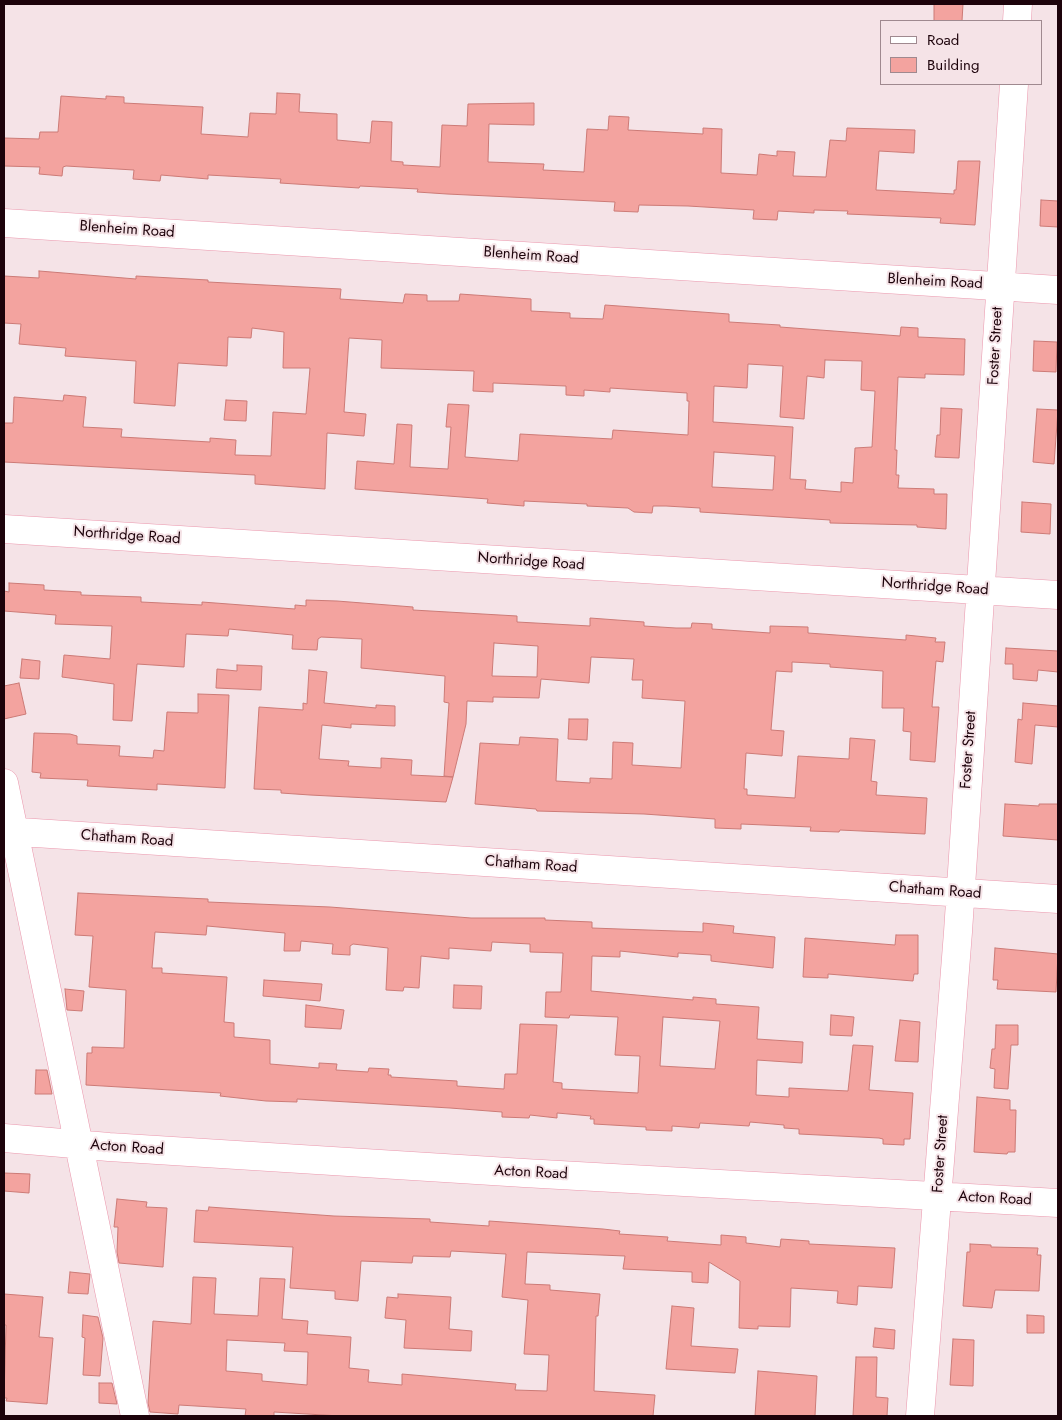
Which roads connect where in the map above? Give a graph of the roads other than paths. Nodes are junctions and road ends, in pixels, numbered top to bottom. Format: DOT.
graph roads {
  1 [pos="1018,4"];
  2 [pos="1017,20"];
  3 [pos="1014,85"];
  4 [pos="4,222"];
  5 [pos="1000,286"];
  6 [pos="1058,290"];
  7 [pos="4,529"];
  8 [pos="980,590"];
  9 [pos="1058,595"];
  10 [pos="4,783"];
  11 [pos="9,831"];
  12 [pos="959,893"];
  13 [pos="1058,900"];
  14 [pos="4,1138"];
  15 [pos="78,1145"];
  16 [pos="938,1197"];
  17 [pos="1058,1202"];
  18 [pos="135,1416"];
  19 [pos="920,1416"];
  1 -- 2 [label="street"];
  3 -- 5 [label="street, Foster Street"];
  4 -- 5 [label="street, Blenheim Road"];
  5 -- 6 [label="street, Blenheim Road"];
  5 -- 8 [label="street, Foster Street"];
  7 -- 8 [label="street, Northridge Road"];
  8 -- 9 [label="street, Northridge Road"];
  8 -- 12 [label="street, Foster Street"];
  10 -- 11 [label="street"];
  11 -- 12 [label="street, Chatham Road"];
  11 -- 15 [label="street"];
  12 -- 13 [label="street, Chatham Road"];
  12 -- 16 [label="street, Foster Street"];
  14 -- 15 [label="street, Acton Road"];
  15 -- 16 [label="street, Acton Road"];
  15 -- 18 [label="street"];
  16 -- 17 [label="street, Acton Road"];
  16 -- 19 [label="street, Foster Street"];
}
